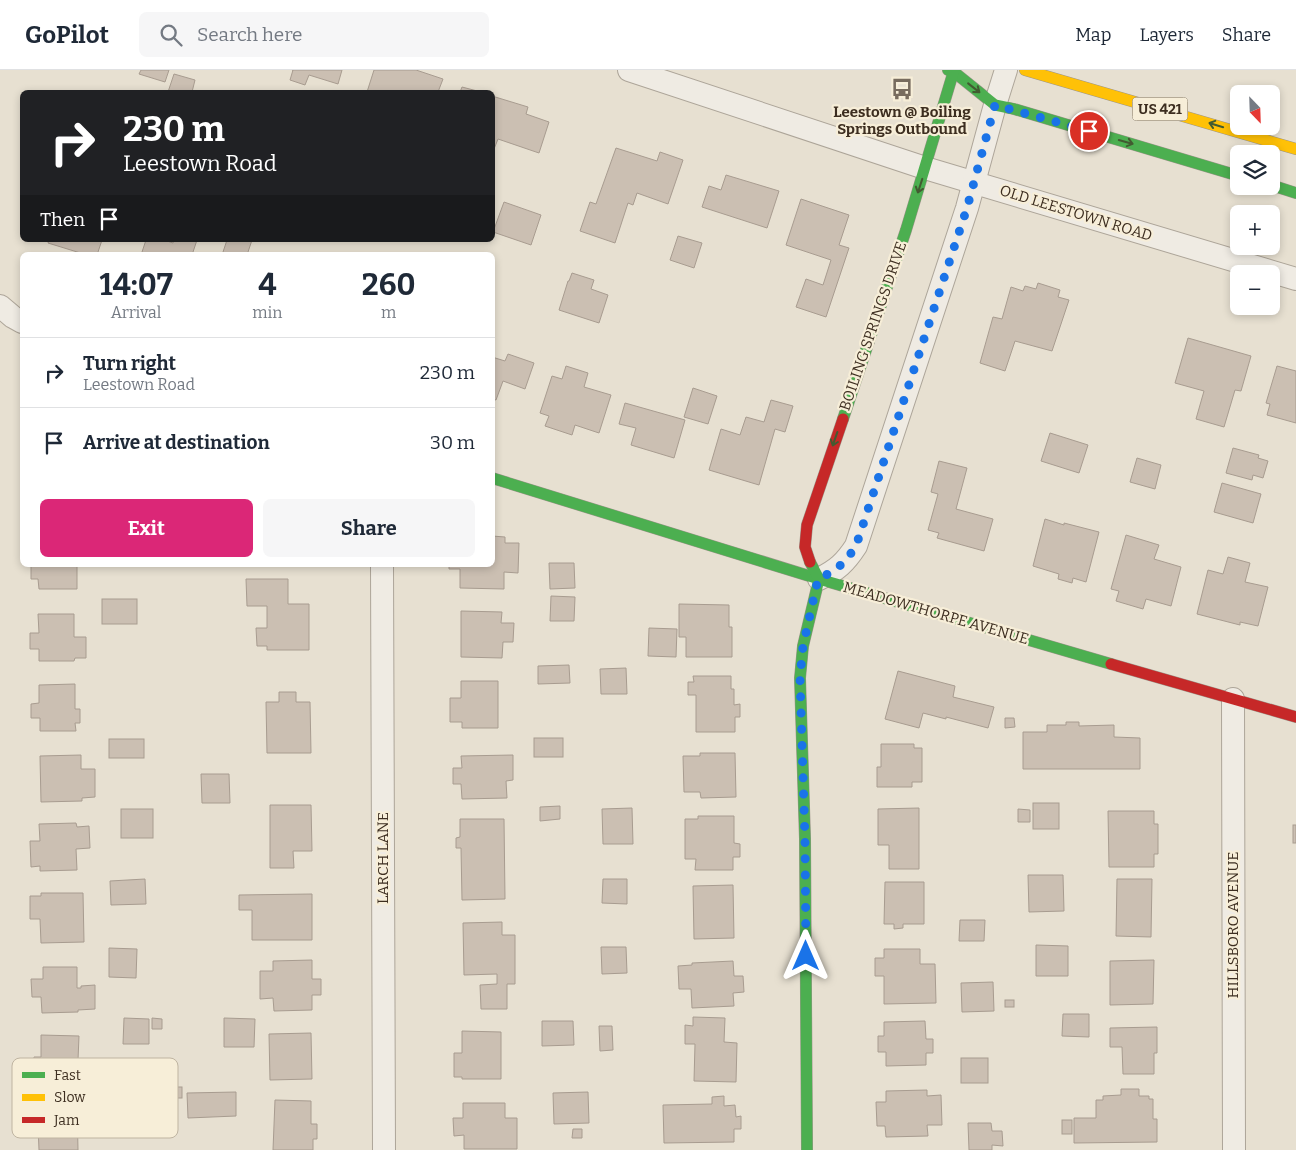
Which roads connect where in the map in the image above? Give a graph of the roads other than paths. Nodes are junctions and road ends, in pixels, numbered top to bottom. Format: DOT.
graph roads {
  1 [pos="629,70"];
  2 [pos="969,70"];
  3 [pos="1006,70"];
  4 [pos="1024,70"];
  5 [pos="952,71"];
  6 [pos="995,105"];
  7 [pos="1296,149"];
  8 [pos="925,168"];
  9 [pos="1230,173"];
  10 [pos="974,182"];
  11 [pos="1280,188"];
  12 [pos="1296,193"];
  13 [pos="1296,279"];
  14 [pos="0,306"];
  15 [pos="20,321"];
  16 [pos="495,479"];
  17 [pos="382,567"];
  18 [pos="818,579"];
  19 [pos="1233,699"];
  20 [pos="1296,717"];
  21 [pos="384,1150"];
  22 [pos="807,1150"];
  23 [pos="1234,1150"];
  1 -- 8 [label="street, OLD LEESTOWN ROAD"];
  2 -- 5 [label="street"];
  3 -- 6 [label="street"];
  7 -- 4 [label="street, US 421, one-way"];
  5 -- 6 [label="street, one-way"];
  5 -- 8 [label="street, BOILING SPRINGS DRIVE"];
  6 -- 9 [label="street, one-way"];
  6 -- 10 [label="street"];
  8 -- 10 [label="street, OLD LEESTOWN ROAD"];
  8 -- 18 [label="street, BOILING SPRINGS DRIVE, one-way"];
  10 -- 13 [label="street, OLD LEESTOWN ROAD"];
  10 -- 18 [label="street"];
  11 -- 12 [label="street"];
  14 -- 15 [label="street"];
  16 -- 18 [label="street, MEADOWTHORPE AVENUE"];
  17 -- 21 [label="street, LARCH LANE"];
  18 -- 19 [label="street, MEADOWTHORPE AVENUE"];
  18 -- 22 [label="street"];
  19 -- 20 [label="street, MEADOWTHORPE AVENUE"];
  19 -- 23 [label="street, HILLSBORO AVENUE"];
}
